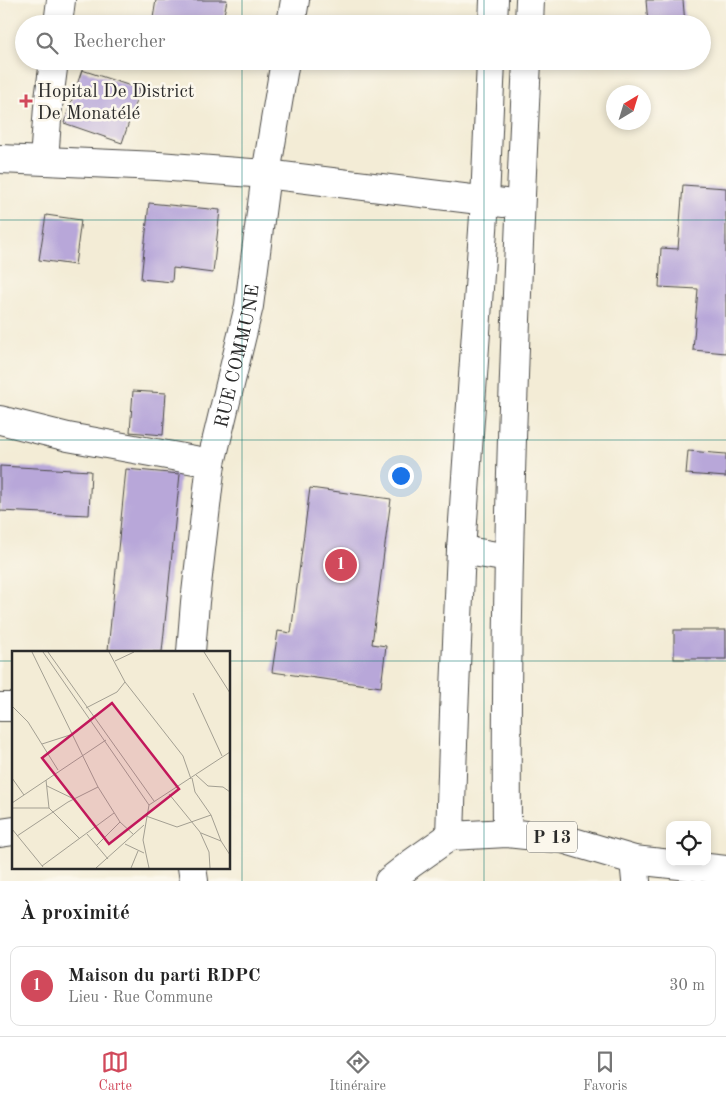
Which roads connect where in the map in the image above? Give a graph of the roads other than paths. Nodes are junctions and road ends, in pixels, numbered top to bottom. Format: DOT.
graph roads {
  1 [pos="61,0"];
  2 [pos="295,0"];
  3 [pos="494,0"];
  4 [pos="530,0"];
  5 [pos="59,15"];
  6 [pos="292,15"];
  7 [pos="493,15"];
  8 [pos="529,15"];
  9 [pos="53,70"];
  10 [pos="283,70"];
  11 [pos="491,70"];
  12 [pos="527,70"];
  13 [pos="0,158"];
  14 [pos="44,160"];
  15 [pos="266,174"];
  16 [pos="485,201"];
  17 [pos="520,205"];
  18 [pos="3,417"];
  19 [pos="211,463"];
  20 [pos="461,550"];
  21 [pos="509,558"];
  22 [pos="191,651"];
  23 [pos="507,833"];
  24 [pos="450,836"];
  25 [pos="192,868"];
  26 [pos="726,870"];
  27 [pos="635,871"];
  28 [pos="194,881"];
  29 [pos="388,881"];
  1 -- 5 [label="street"];
  2 -- 6 [label="street"];
  3 -- 7 [label="street"];
  4 -- 8 [label="street"];
  9 -- 14 [label="street"];
  10 -- 15 [label="street, RUE COMMUNE"];
  11 -- 16 [label="street"];
  12 -- 17 [label="street"];
  13 -- 14 [label="street"];
  14 -- 15 [label="street"];
  15 -- 16 [label="street"];
  15 -- 19 [label="street, RUE COMMUNE"];
  16 -- 17 [label="street"];
  16 -- 20 [label="street"];
  17 -- 21 [label="street"];
  18 -- 19 [label="street"];
  19 -- 22 [label="street, RUE COMMUNE"];
  20 -- 21 [label="street"];
  20 -- 24 [label="street"];
  21 -- 23 [label="street"];
  23 -- 24 [label="street, P 13"];
  23 -- 27 [label="street, P 13"];
  24 -- 29 [label="street"];
  25 -- 28 [label="street"];
  26 -- 27 [label="street, P 13"];
}
